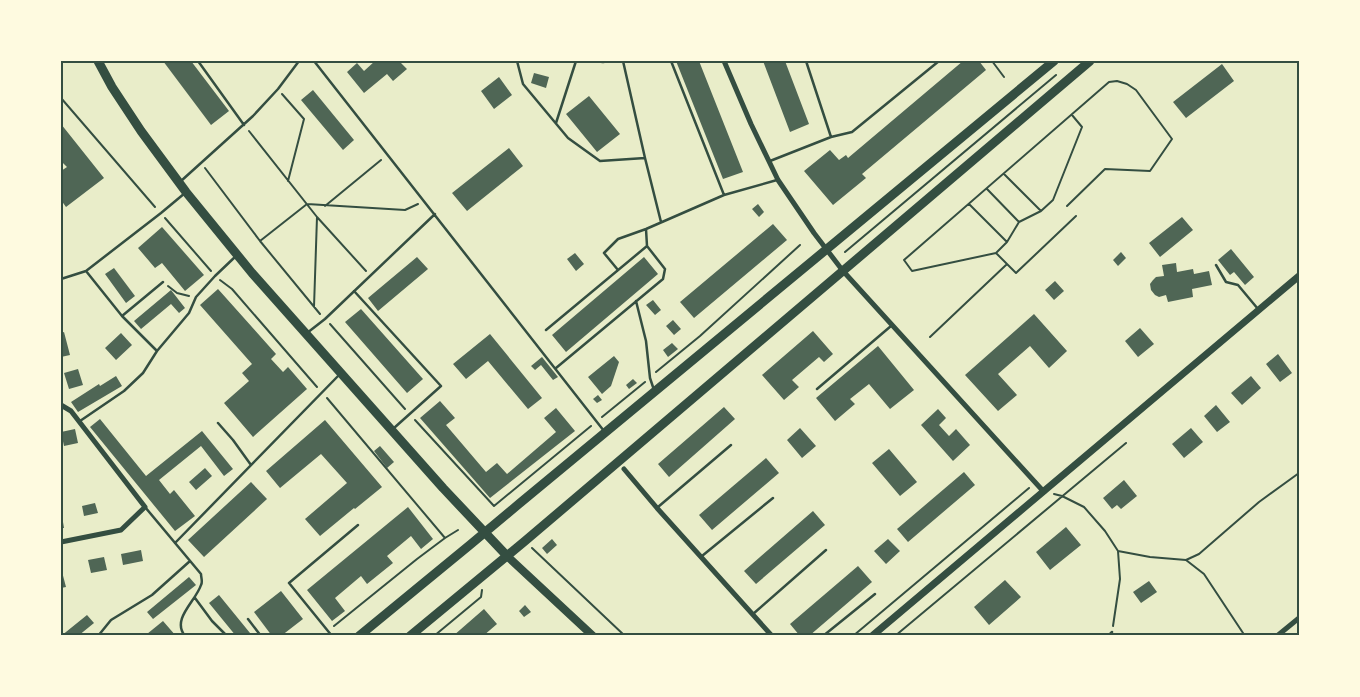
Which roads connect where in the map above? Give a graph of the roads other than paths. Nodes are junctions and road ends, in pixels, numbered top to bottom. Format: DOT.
graph roads {
  1 [pos="98,61"];
  2 [pos="198,61"];
  3 [pos="299,61"];
  4 [pos="314,61"];
  5 [pos="517,61"];
  6 [pos="576,61"];
  7 [pos="594,61"];
  8 [pos="610,61"];
  9 [pos="623,61"];
  10 [pos="671,61"];
  11 [pos="724,61"];
  12 [pos="806,61"];
  13 [pos="939,61"];
  14 [pos="1054,61"];
  15 [pos="1090,61"];
  16 [pos="556,124"];
  17 [pos="244,125"];
  18 [pos="831,137"];
  19 [pos="644,158"];
  20 [pos="768,162"];
  21 [pos="778,180"];
  22 [pos="179,183"];
  23 [pos="186,192"];
  24 [pos="724,195"];
  25 [pos="435,214"];
  26 [pos="661,222"];
  27 [pos="646,229"];
  28 [pos="647,246"];
  29 [pos="826,249"];
  30 [pos="238,255"];
  31 [pos="1216,266"];
  32 [pos="618,270"];
  33 [pos="86,271"];
  34 [pos="843,271"];
  35 [pos="1299,276"];
  36 [pos="61,279"];
  37 [pos="163,282"];
  38 [pos="354,291"];
  39 [pos="636,301"];
  40 [pos="1259,310"];
  41 [pos="122,316"];
  42 [pos="892,324"];
  43 [pos="546,330"];
  44 [pos="306,334"];
  45 [pos="156,351"];
  46 [pos="556,368"];
  47 [pos="341,373"];
  48 [pos="817,389"];
  49 [pos="654,391"];
  50 [pos="61,405"];
  51 [pos="79,421"];
  52 [pos="218,422"];
  53 [pos="391,431"];
  54 [pos="605,432"];
  55 [pos="730,445"];
  56 [pos="251,465"];
  57 [pos="624,469"];
  58 [pos="1044,492"];
  59 [pos="773,498"];
  60 [pos="145,507"];
  61 [pos="657,508"];
  62 [pos="358,524"];
  63 [pos="485,533"];
  64 [pos="61,542"];
  65 [pos="175,543"];
  66 [pos="826,550"];
  67 [pos="507,556"];
  68 [pos="701,557"];
  69 [pos="190,561"];
  70 [pos="874,594"];
  71 [pos="195,598"];
  72 [pos="752,614"];
  73 [pos="1299,618"];
  74 [pos="248,619"];
  75 [pos="1112,632"];
  76 [pos="98,636"];
  77 [pos="186,636"];
  78 [pos="226,636"];
  79 [pos="261,636"];
  80 [pos="332,636"];
  81 [pos="359,636"];
  82 [pos="410,636"];
  83 [pos="593,636"];
  84 [pos="772,636"];
  85 [pos="823,636"];
  86 [pos="872,636"];
  87 [pos="1108,636"];
  88 [pos="1277,636"];
  1 -- 22 [label="main road"];
  2 -- 17 [label="lane"];
  3 -- 17 [label="lane"];
  4 -- 25 [label="lane"];
  5 -- 16 [label="lane"];
  6 -- 16 [label="lane"];
  7 -- 8 [label="lane"];
  9 -- 19 [label="lane"];
  10 -- 24 [label="lane"];
  11 -- 20 [label="street"];
  12 -- 18 [label="lane"];
  13 -- 18 [label="lane"];
  14 -- 29 [label="main road"];
  15 -- 34 [label="main road"];
  16 -- 19 [label="lane"];
  17 -- 22 [label="lane"];
  18 -- 20 [label="lane"];
  19 -- 26 [label="lane"];
  20 -- 21 [label="street"];
  21 -- 24 [label="lane"];
  21 -- 29 [label="street"];
  22 -- 23 [label="main road"];
  23 -- 30 [label="main road"];
  23 -- 33 [label="lane"];
  24 -- 26 [label="lane"];
  25 -- 38 [label="lane"];
  25 -- 46 [label="lane"];
  26 -- 27 [label="lane"];
  27 -- 28 [label="lane"];
  27 -- 32 [label="lane"];
  28 -- 32 [label="lane"];
  28 -- 39 [label="lane"];
  29 -- 34 [label="street"];
  29 -- 49 [label="main road"];
  30 -- 44 [label="main road"];
  30 -- 45 [label="lane"];
  31 -- 40 [label="lane"];
  32 -- 43 [label="lane"];
  33 -- 36 [label="lane"];
  33 -- 41 [label="lane"];
  34 -- 42 [label="street"];
  34 -- 67 [label="main road"];
  35 -- 40 [label="street"];
  37 -- 41 [label="lane"];
  38 -- 44 [label="lane"];
  38 -- 53 [label="lane"];
  39 -- 46 [label="lane"];
  39 -- 49 [label="lane"];
  40 -- 58 [label="street"];
  41 -- 45 [label="lane"];
  42 -- 48 [label="lane"];
  42 -- 58 [label="street"];
  44 -- 47 [label="main road"];
  45 -- 51 [label="lane"];
  46 -- 54 [label="lane"];
  47 -- 53 [label="main road"];
  47 -- 56 [label="lane"];
  49 -- 54 [label="main road"];
  50 -- 51 [label="street"];
  51 -- 60 [label="street"];
  52 -- 56 [label="lane"];
  53 -- 63 [label="main road"];
  54 -- 63 [label="main road"];
  55 -- 61 [label="lane"];
  56 -- 65 [label="lane"];
  57 -- 61 [label="street"];
  58 -- 86 [label="street"];
  59 -- 68 [label="lane"];
  60 -- 64 [label="street"];
  60 -- 65 [label="lane"];
  61 -- 68 [label="street"];
  62 -- 80 [label="lane"];
  63 -- 67 [label="main road"];
  63 -- 81 [label="main road"];
  65 -- 69 [label="lane"];
  66 -- 72 [label="lane"];
  67 -- 82 [label="main road"];
  67 -- 83 [label="main road"];
  68 -- 72 [label="street"];
  69 -- 71 [label="lane"];
  69 -- 76 [label="lane"];
  70 -- 85 [label="lane"];
  71 -- 77 [label="lane"];
  71 -- 78 [label="lane"];
  72 -- 84 [label="street"];
  73 -- 88 [label="street"];
  74 -- 79 [label="lane"];
  75 -- 87 [label="lane"];
}
